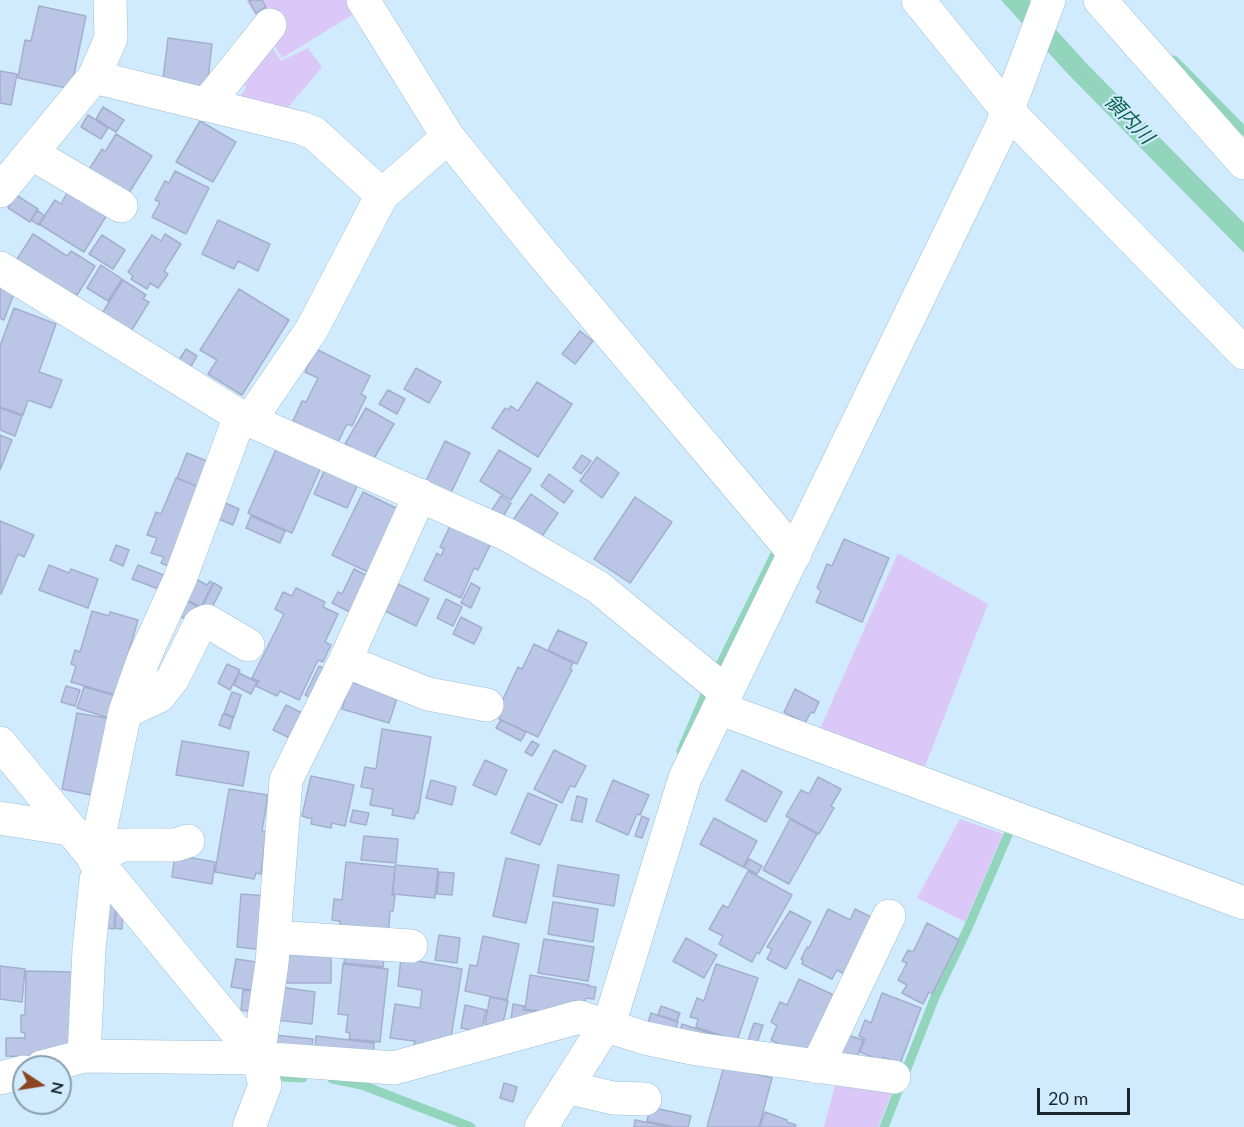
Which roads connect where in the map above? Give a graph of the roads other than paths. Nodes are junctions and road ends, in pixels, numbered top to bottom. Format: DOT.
graph roads {
  1 [pos="110,0"];
  2 [pos="363,0"];
  3 [pos="918,0"];
  4 [pos="1049,0"];
  5 [pos="1100,0"];
  6 [pos="270,25"];
  7 [pos="94,77"];
  8 [pos="1013,97"];
  9 [pos="206,105"];
  10 [pos="448,137"];
  11 [pos="31,153"];
  12 [pos="1244,163"];
  13 [pos="0,191"];
  14 [pos="382,195"];
  15 [pos="121,206"];
  16 [pos="0,268"];
  17 [pos="1244,353"];
  18 [pos="245,418"];
  19 [pos="420,495"];
  20 [pos="795,554"];
  21 [pos="248,645"];
  22 [pos="345,661"];
  23 [pos="723,700"];
  24 [pos="487,705"];
  25 [pos="126,712"];
  26 [pos="0,742"];
  27 [pos="0,818"];
  28 [pos="69,829"];
  29 [pos="188,841"];
  30 [pos="98,865"];
  31 [pos="1244,903"];
  32 [pos="889,916"];
  33 [pos="274,937"];
  34 [pos="411,946"];
  35 [pos="606,1025"];
  36 [pos="84,1056"];
  37 [pos="258,1058"];
  38 [pos="72,1059"];
  39 [pos="817,1067"];
  40 [pos="894,1077"];
  41 [pos="566,1087"];
  42 [pos="645,1099"];
  43 [pos="249,1127"];
  44 [pos="541,1127"];
  1 -- 7 [label="street"];
  2 -- 10 [label="street"];
  3 -- 8 [label="street"];
  4 -- 8 [label="street"];
  5 -- 12 [label="street"];
  6 -- 9 [label="street"];
  7 -- 9 [label="street"];
  7 -- 11 [label="street"];
  8 -- 17 [label="street"];
  8 -- 20 [label="street"];
  9 -- 14 [label="street"];
  10 -- 14 [label="street"];
  10 -- 20 [label="street"];
  11 -- 13 [label="street"];
  11 -- 15 [label="street"];
  14 -- 18 [label="street"];
  16 -- 18 [label="street"];
  18 -- 19 [label="street"];
  18 -- 25 [label="street"];
  19 -- 22 [label="street"];
  19 -- 23 [label="street"];
  20 -- 23 [label="street"];
  21 -- 25 [label="street"];
  22 -- 24 [label="street"];
  22 -- 33 [label="street"];
  23 -- 31 [label="street"];
  23 -- 35 [label="street"];
  25 -- 30 [label="street"];
  26 -- 28 [label="street"];
  27 -- 28 [label="street"];
  28 -- 30 [label="street"];
  29 -- 30 [label="street"];
  30 -- 36 [label="street"];
  30 -- 37 [label="street"];
  32 -- 39 [label="street"];
  33 -- 34 [label="street"];
  33 -- 37 [label="street"];
  35 -- 37 [label="street"];
  35 -- 39 [label="street"];
  35 -- 41 [label="street"];
  36 -- 37 [label="street"];
  36 -- 38 [label="street"];
  37 -- 43 [label="street"];
  39 -- 40 [label="street"];
  41 -- 42 [label="street"];
  41 -- 44 [label="street"];
}
